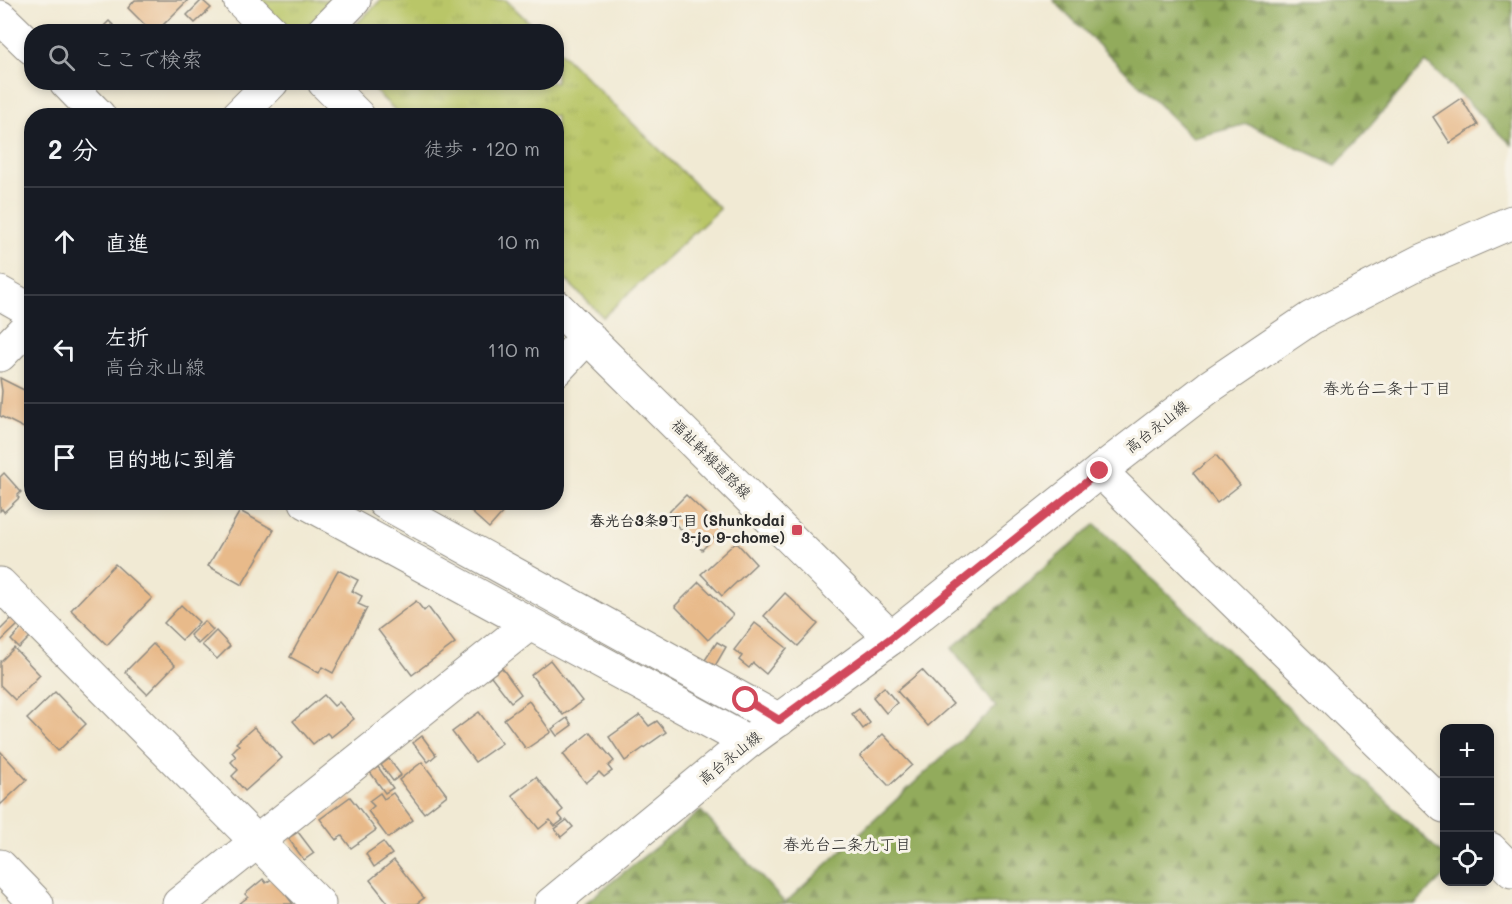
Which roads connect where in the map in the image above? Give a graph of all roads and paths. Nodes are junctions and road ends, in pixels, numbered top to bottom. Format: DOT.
graph roads {
  1 [pos="240,0"];
  2 [pos="354,0"];
  3 [pos="0,17"];
  4 [pos="264,24"];
  5 [pos="331,24"];
  6 [pos="24,40"];
  7 [pos="74,90"];
  8 [pos="264,90"];
  9 [pos="332,90"];
  10 [pos="91,108"];
  11 [pos="246,108"];
  12 [pos="350,108"];
  13 [pos="1512,222"];
  14 [pos="0,293"];
  15 [pos="24,306"];
  16 [pos="564,314"];
  17 [pos="588,336"];
  18 [pos="564,362"];
  19 [pos="1100,471"];
  20 [pos="321,510"];
  21 [pos="424,511"];
  22 [pos="0,584"];
  23 [pos="529,624"];
  24 [pos="891,638"];
  25 [pos="779,720"];
  26 [pos="748,742"];
  27 [pos="1440,802"];
  28 [pos="257,841"];
  29 [pos="1494,853"];
  30 [pos="0,867"];
  31 [pos="1512,871"];
  32 [pos="37,904"];
  33 [pos="179,904"];
  34 [pos="319,904"];
  35 [pos="551,904"];
  1 -- 4 [label="street"];
  2 -- 5 [label="street"];
  3 -- 6 [label="street"];
  7 -- 10 [label="street"];
  8 -- 11 [label="street"];
  9 -- 12 [label="street"];
  13 -- 19 [label="street, 高台永山線"];
  14 -- 15 [label="street"];
  16 -- 17 [label="street, 福祉幹線道路線"];
  17 -- 18 [label="street"];
  17 -- 24 [label="street, 福祉幹線道路線"];
  19 -- 24 [label="street, 高台永山線"];
  19 -- 27 [label="street"];
  20 -- 23 [label="street"];
  21 -- 25 [label="street"];
  22 -- 28 [label="street"];
  23 -- 26 [label="street"];
  23 -- 28 [label="street"];
  24 -- 25 [label="street, 高台永山線"];
  25 -- 26 [label="street, 高台永山線"];
  26 -- 35 [label="street, 高台永山線"];
  28 -- 33 [label="street"];
  28 -- 34 [label="street"];
  29 -- 31 [label="street"];
  30 -- 32 [label="street"];
}
